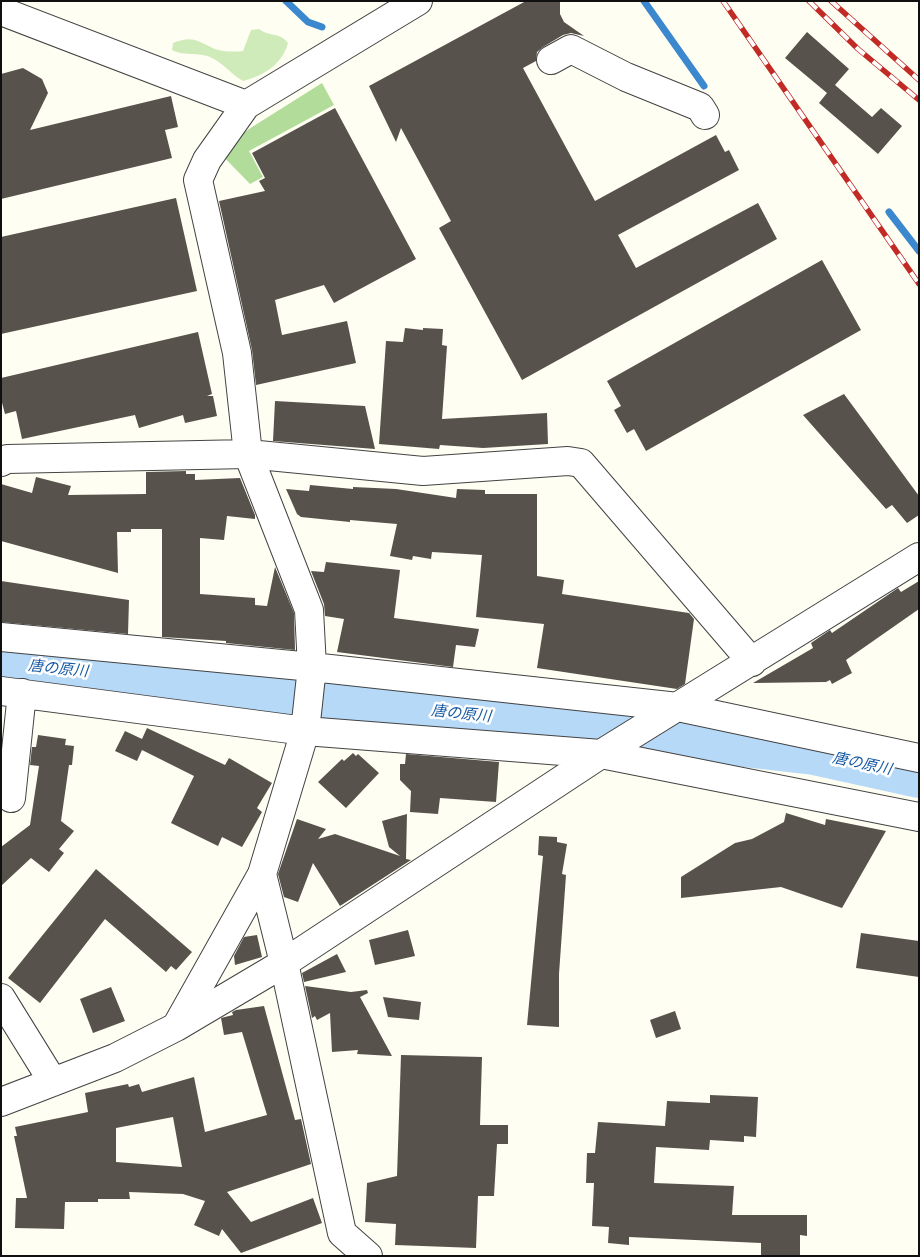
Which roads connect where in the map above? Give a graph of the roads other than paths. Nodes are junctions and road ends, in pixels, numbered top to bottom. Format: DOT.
graph roads {
  1 [pos="418,1"];
  2 [pos="1,11"];
  3 [pos="551,60"];
  4 [pos="246,105"];
  5 [pos="705,115"];
  6 [pos="248,454"];
  7 [pos="1,462"];
  8 [pos="919,557"];
  9 [pos="1,637"];
  10 [pos="752,662"];
  11 [pos="311,675"];
  12 [pos="11,692"];
  13 [pos="671,711"];
  14 [pos="306,725"];
  15 [pos="608,750"];
  16 [pos="919,758"];
  17 [pos="11,798"];
  18 [pos="919,817"];
  19 [pos="262,874"];
  20 [pos="284,963"];
  21 [pos="1,998"];
  22 [pos="176,1027"];
  23 [pos="53,1082"];
  24 [pos="1,1102"];
  25 [pos="368,1256"];
  1 -- 4 [label="street"];
  2 -- 4 [label="street"];
  3 -- 5 [label="street"];
  4 -- 6 [label="street"];
  6 -- 7 [label="street"];
  6 -- 10 [label="street"];
  6 -- 11 [label="street"];
  8 -- 10 [label="street"];
  9 -- 11 [label="street"];
  10 -- 13 [label="street"];
  11 -- 13 [label="street"];
  11 -- 14 [label="street"];
  12 -- 14 [label="street"];
  12 -- 17 [label="street"];
  13 -- 15 [label="street"];
  13 -- 16 [label="street"];
  14 -- 15 [label="street"];
  14 -- 19 [label="street"];
  15 -- 18 [label="street"];
  15 -- 20 [label="street"];
  19 -- 20 [label="street"];
  19 -- 22 [label="street"];
  20 -- 22 [label="street"];
  20 -- 25 [label="street"];
  21 -- 23 [label="street"];
  22 -- 23 [label="street"];
  23 -- 24 [label="street"];
}
